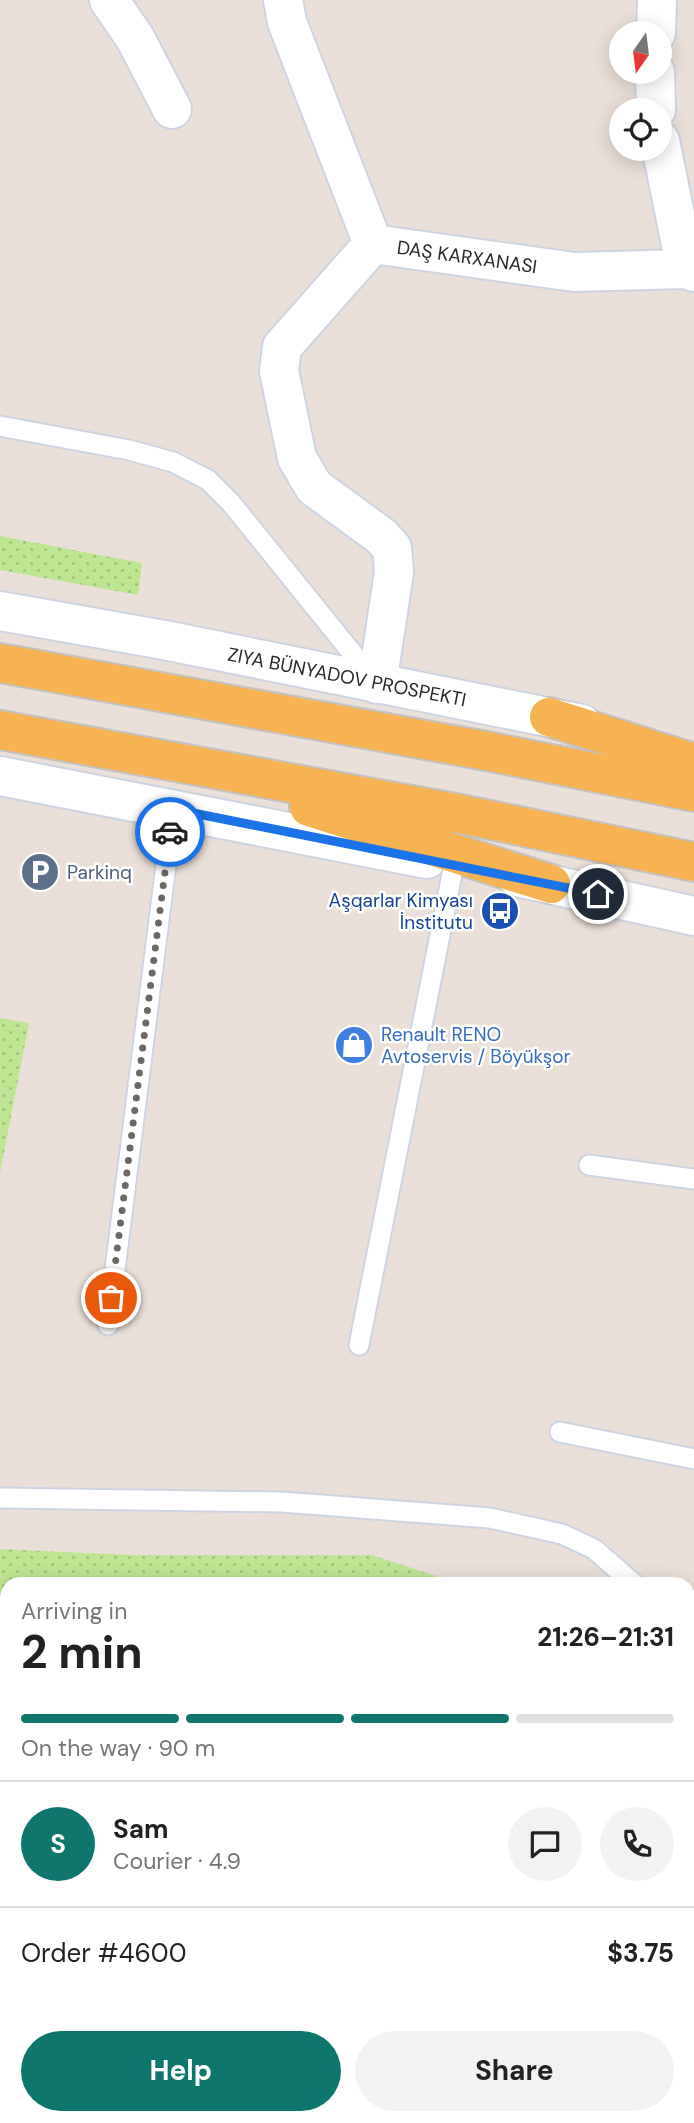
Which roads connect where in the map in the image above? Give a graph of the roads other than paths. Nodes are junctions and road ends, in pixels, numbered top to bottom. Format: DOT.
graph roads {
  1 [pos="109,0"];
  2 [pos="283,0"];
  3 [pos="657,0"];
  4 [pos="656,21"];
  5 [pos="172,109"];
  6 [pos="665,161"];
  7 [pos="373,244"];
  8 [pos="690,271"];
  9 [pos="0,426"];
  10 [pos="0,611"];
  11 [pos="0,633"];
  12 [pos="164,640"];
  13 [pos="0,663"];
  14 [pos="377,684"];
  15 [pos="549,717"];
  16 [pos="0,730"];
  17 [pos="694,747"];
  18 [pos="160,759"];
  19 [pos="694,763"];
  20 [pos="0,776"];
  21 [pos="694,792"];
  22 [pos="173,809"];
  23 [pos="694,863"];
  24 [pos="454,864"];
  25 [pos="551,884"];
  26 [pos="694,916"];
  27 [pos="589,1165"];
  28 [pos="694,1180"];
  29 [pos="108,1325"];
  30 [pos="359,1345"];
  31 [pos="560,1432"];
  32 [pos="694,1459"];
  33 [pos="0,1498"];
  34 [pos="626,1577"];
  1 -- 5 [label="main road"];
  2 -- 7 [label="main road"];
  3 -- 4 [label="main road"];
  6 -- 8 [label="main road"];
  7 -- 8 [label="main road"];
  7 -- 14 [label="main road"];
  9 -- 14 [label="lane"];
  10 -- 12 [label="main road, ZIYA BÜNYADOV PROSPEKTI"];
  11 -- 12 [label="main road"];
  12 -- 14 [label="main road, ZIYA BÜNYADOV PROSPEKTI"];
  13 -- 21 [label="main road"];
  14 -- 15 [label="main road, ZIYA BÜNYADOV PROSPEKTI"];
  15 -- 17 [label="main road, ZIYA BÜNYADOV PROSPEKTI"];
  15 -- 19 [label="main road"];
  16 -- 18 [label="main road"];
  18 -- 23 [label="main road"];
  18 -- 25 [label="main road"];
  20 -- 22 [label="main road"];
  22 -- 24 [label="main road"];
  22 -- 29 [label="lane"];
  24 -- 25 [label="main road"];
  24 -- 30 [label="lane"];
  25 -- 26 [label="main road"];
  27 -- 28 [label="lane"];
  31 -- 32 [label="lane"];
  33 -- 34 [label="lane"];
}
